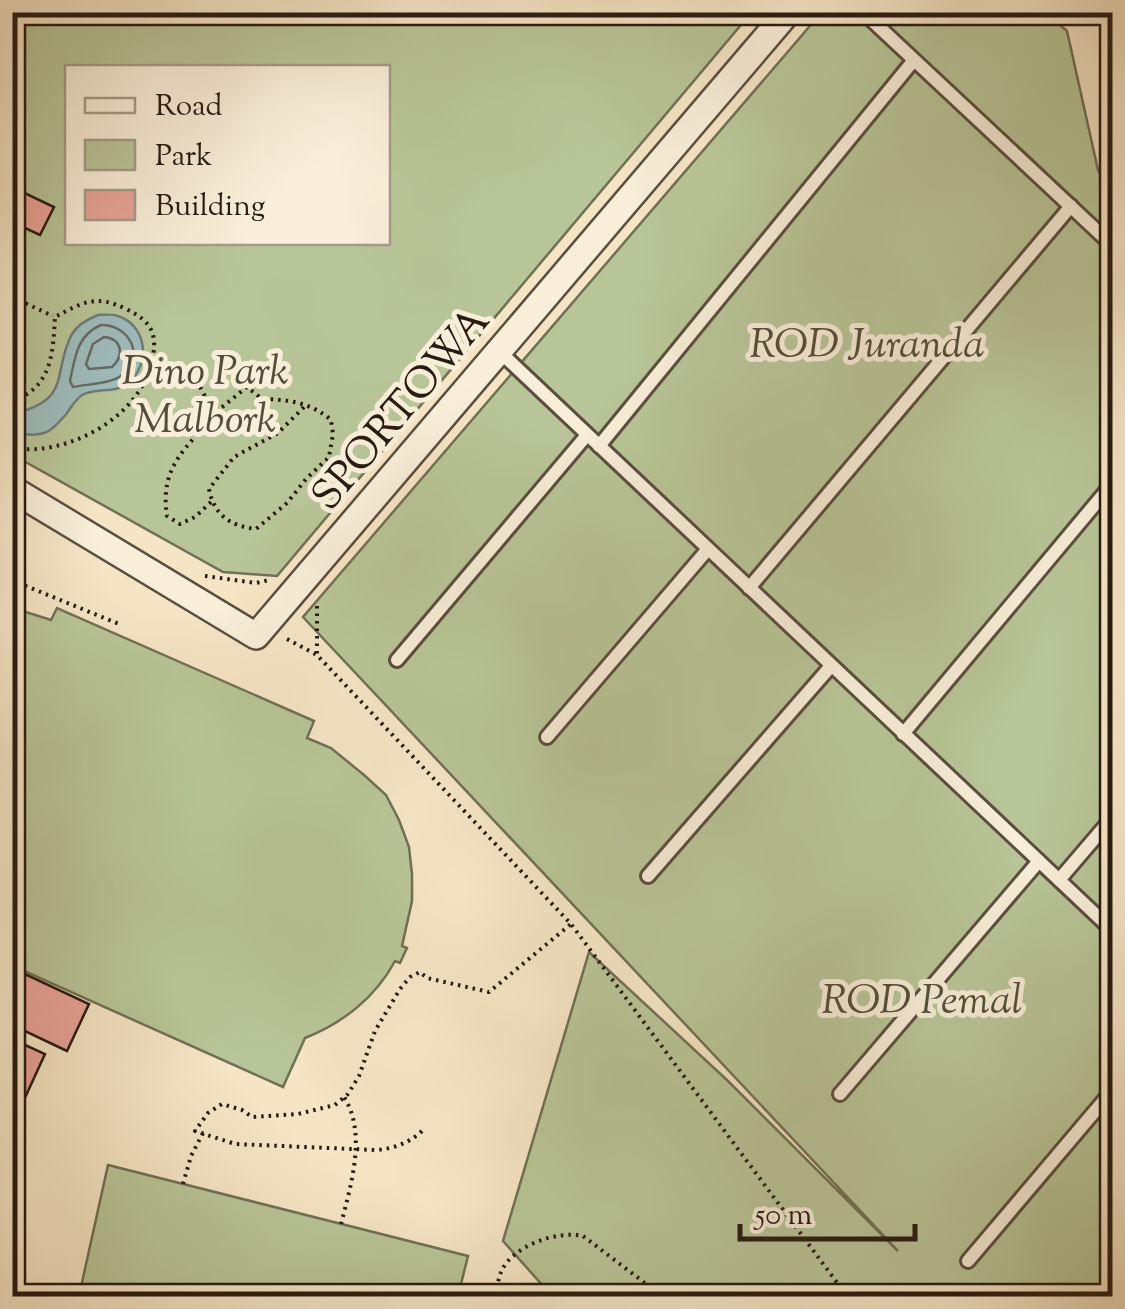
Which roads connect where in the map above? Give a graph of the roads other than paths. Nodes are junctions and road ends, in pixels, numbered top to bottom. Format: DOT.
graph roads {
  1 [pos="788,12"];
  2 [pos="863,12"];
  3 [pos="914,60"];
  4 [pos="1071,206"];
  5 [pos="1112,244"];
  6 [pos="499,351"];
  7 [pos="587,435"];
  8 [pos="599,446"];
  9 [pos="1112,484"];
  10 [pos="12,489"];
  11 [pos="708,549"];
  12 [pos="749,588"];
  13 [pos="397,660"];
  14 [pos="831,666"];
  15 [pos="903,734"];
  16 [pos="547,737"];
  17 [pos="1112,818"];
  18 [pos="1039,861"];
  19 [pos="648,876"];
  20 [pos="1059,880"];
  21 [pos="1112,930"];
  22 [pos="1112,1091"];
  23 [pos="840,1094"];
  24 [pos="968,1261"];
  1 -- 6 [label="street, SPORTOWA"];
  2 -- 3 [label="lane"];
  3 -- 4 [label="lane"];
  3 -- 8 [label="lane"];
  4 -- 5 [label="lane"];
  4 -- 12 [label="lane"];
  6 -- 7 [label="lane"];
  6 -- 10 [label="street, SPORTOWA"];
  7 -- 8 [label="lane"];
  7 -- 13 [label="lane"];
  8 -- 11 [label="lane"];
  9 -- 15 [label="lane"];
  11 -- 12 [label="lane"];
  11 -- 16 [label="lane"];
  12 -- 14 [label="lane"];
  14 -- 15 [label="lane"];
  14 -- 19 [label="lane"];
  15 -- 18 [label="lane"];
  17 -- 20 [label="lane"];
  18 -- 20 [label="lane"];
  18 -- 23 [label="lane"];
  20 -- 21 [label="lane"];
  22 -- 24 [label="lane"];
}
